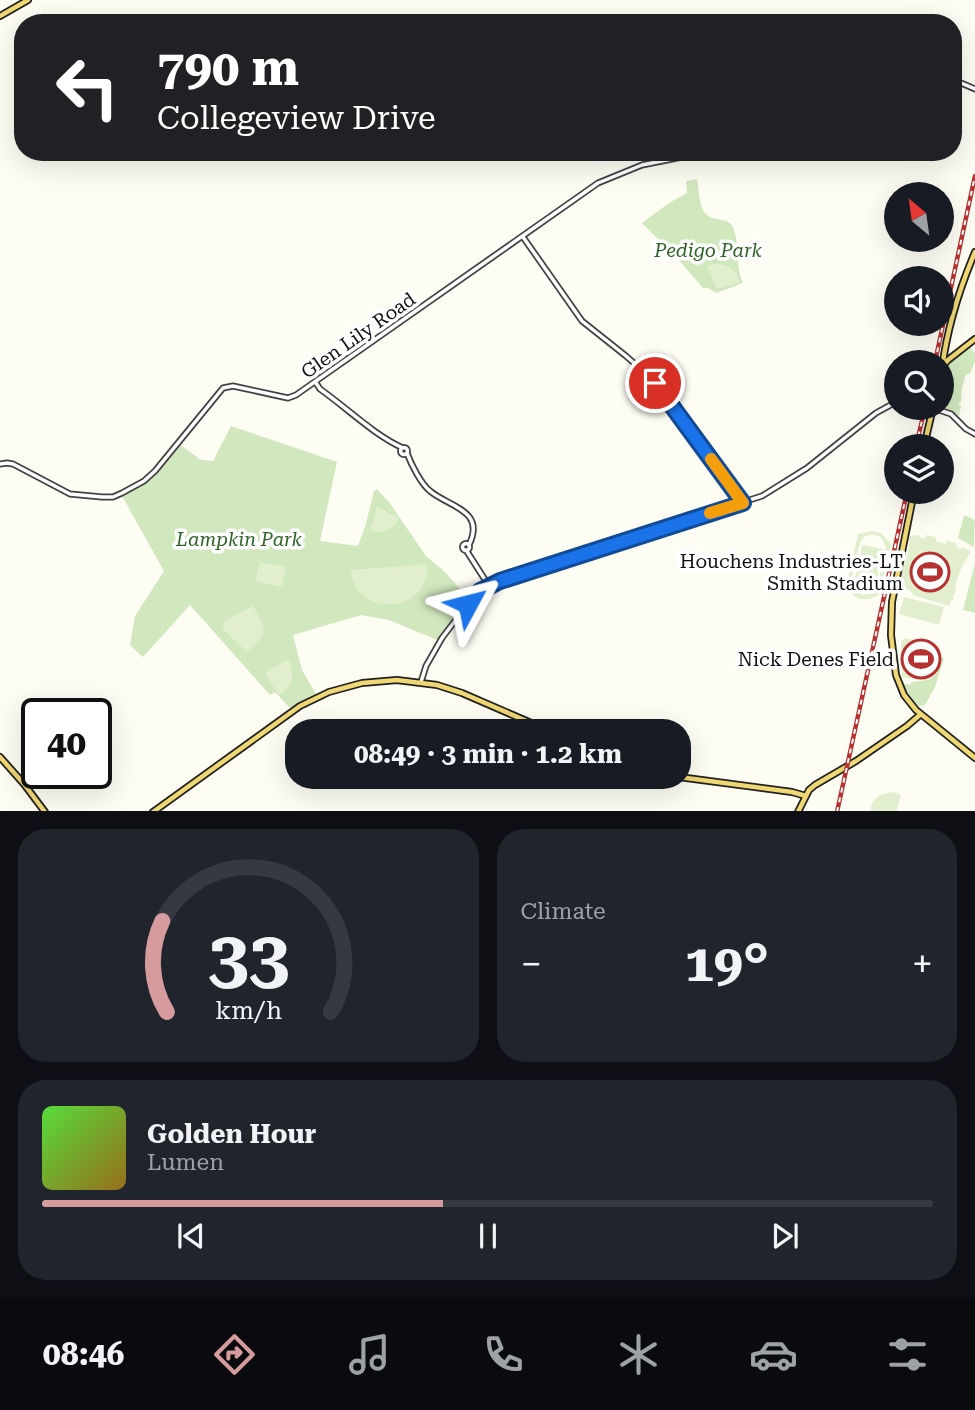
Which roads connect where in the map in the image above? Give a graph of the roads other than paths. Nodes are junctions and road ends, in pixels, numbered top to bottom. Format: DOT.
graph roads {
  1 [pos="28,0"];
  2 [pos="0,16"];
  3 [pos="662,161"];
  4 [pos="522,236"];
  5 [pos="975,252"];
  6 [pos="975,339"];
  7 [pos="943,350"];
  8 [pos="954,355"];
  9 [pos="316,382"];
  10 [pos="884,409"];
  11 [pos="954,417"];
  12 [pos="975,433"];
  13 [pos="0,464"];
  14 [pos="743,503"];
  15 [pos="911,504"];
  16 [pos="489,586"];
  17 [pos="421,682"];
  18 [pos="921,714"];
  19 [pos="523,719"];
  20 [pos="0,757"];
  21 [pos="975,758"];
  22 [pos="691,778"];
  23 [pos="808,794"];
  24 [pos="45,811"];
  25 [pos="153,811"];
  26 [pos="797,811"];
  1 -- 2 [label="main road"];
  3 -- 4 [label="street, Glen Lily Road"];
  4 -- 9 [label="street, Glen Lily Road"];
  4 -- 14 [label="street"];
  5 -- 7 [label="main road"];
  6 -- 8 [label="main road"];
  9 -- 13 [label="street, Glen Lily Road"];
  9 -- 16 [label="street"];
  10 -- 14 [label="street"];
  11 -- 12 [label="street"];
  14 -- 16 [label="street"];
  15 -- 18 [label="main road"];
  16 -- 17 [label="street"];
  17 -- 19 [label="main road"];
  17 -- 25 [label="main road"];
  18 -- 21 [label="main road"];
  18 -- 23 [label="main road"];
  20 -- 24 [label="main road"];
  22 -- 23 [label="main road"];
  23 -- 26 [label="main road"];
}
